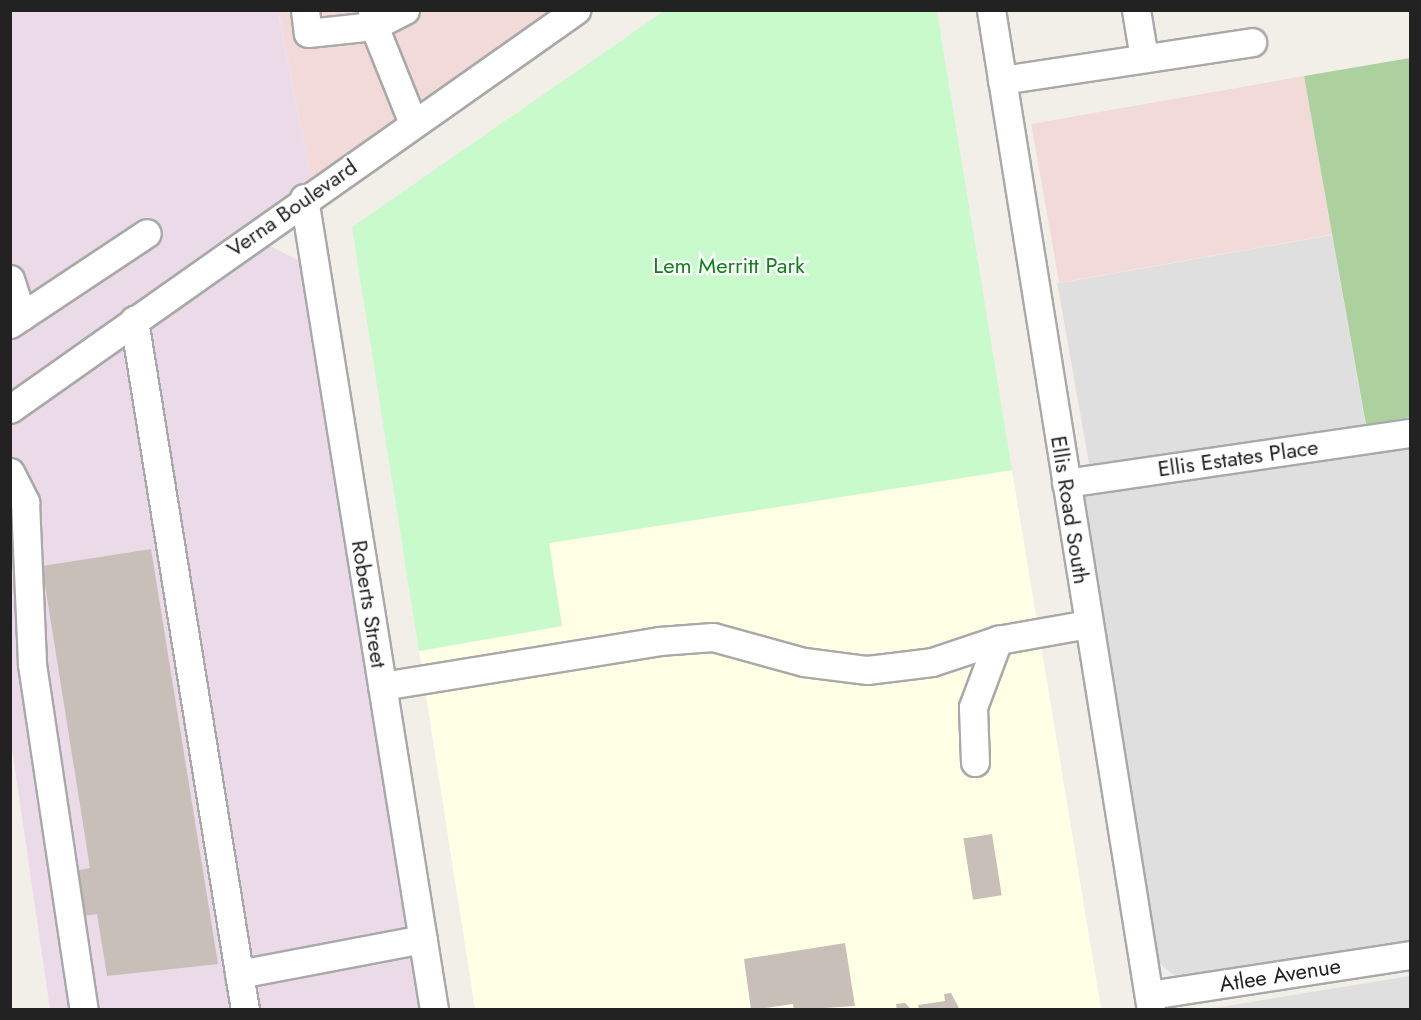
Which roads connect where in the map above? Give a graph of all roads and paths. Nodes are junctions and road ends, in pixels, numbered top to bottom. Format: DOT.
graph roads {
  1 [pos="305,10"];
  2 [pos="405,10"];
  3 [pos="576,10"];
  4 [pos="991,10"];
  5 [pos="1136,10"];
  6 [pos="373,18"];
  7 [pos="1252,42"];
  8 [pos="1144,58"];
  9 [pos="1002,80"];
  10 [pos="413,123"];
  11 [pos="304,198"];
  12 [pos="147,233"];
  13 [pos="10,279"];
  14 [pos="16,320"];
  15 [pos="134,320"];
  16 [pos="10,409"];
  17 [pos="1410,433"];
  18 [pos="10,472"];
  19 [pos="1066,483"];
  20 [pos="1089,624"];
  21 [pos="998,640"];
  22 [pos="382,686"];
  23 [pos="975,762"];
  24 [pos="423,939"];
  25 [pos="1410,955"];
  26 [pos="239,974"];
  27 [pos="1150,1002"];
  28 [pos="84,1010"];
  29 [pos="245,1010"];
  30 [pos="434,1010"];
  1 -- 6 [label="street"];
  2 -- 6 [label="street"];
  3 -- 10 [label="street, Verna Boulevard"];
  4 -- 9 [label="street, Ellis Road South"];
  5 -- 8 [label="street"];
  6 -- 10 [label="street"];
  7 -- 8 [label="street"];
  8 -- 9 [label="street"];
  9 -- 19 [label="street, Ellis Road South"];
  10 -- 11 [label="street, Verna Boulevard"];
  11 -- 15 [label="street, Verna Boulevard"];
  11 -- 22 [label="street, Roberts Street"];
  12 -- 14 [label="street"];
  13 -- 14 [label="street"];
  15 -- 16 [label="street, Verna Boulevard"];
  15 -- 26 [label="street"];
  17 -- 19 [label="street, Ellis Estates Place"];
  18 -- 28 [label="street"];
  19 -- 20 [label="street, Ellis Road South"];
  20 -- 21 [label="street"];
  20 -- 27 [label="street, Ellis Road South"];
  21 -- 22 [label="street"];
  21 -- 23 [label="street"];
  22 -- 24 [label="street, Roberts Street"];
  24 -- 26 [label="street"];
  24 -- 30 [label="street, Roberts Street"];
  25 -- 27 [label="street, Atlee Avenue"];
  26 -- 29 [label="street"];
}
